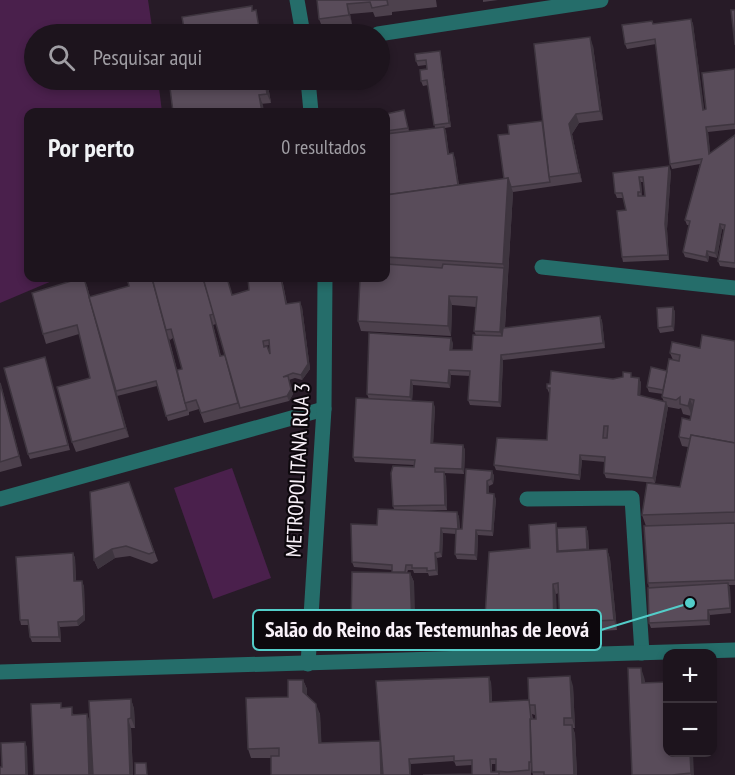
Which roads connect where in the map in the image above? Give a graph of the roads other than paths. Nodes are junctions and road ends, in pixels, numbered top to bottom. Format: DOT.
graph roads {
  1 [pos="297,0"];
  2 [pos="601,0"];
  3 [pos="301,24"];
  4 [pos="390,32"];
  5 [pos="309,90"];
  6 [pos="311,108"];
  7 [pos="542,267"];
  8 [pos="325,282"];
  9 [pos="735,288"];
  10 [pos="324,409"];
  11 [pos="0,499"];
  12 [pos="527,500"];
  13 [pos="735,650"];
  14 [pos="642,653"];
  15 [pos="308,664"];
  16 [pos="0,672"];
  1 -- 3 [label="street"];
  2 -- 4 [label="street"];
  5 -- 6 [label="street"];
  7 -- 9 [label="street"];
  8 -- 10 [label="street, METROPOLITANA RUA 3"];
  10 -- 11 [label="street"];
  10 -- 15 [label="street, METROPOLITANA RUA 3"];
  12 -- 14 [label="street"];
  13 -- 14 [label="street"];
  14 -- 15 [label="street"];
  15 -- 16 [label="street"];
}
